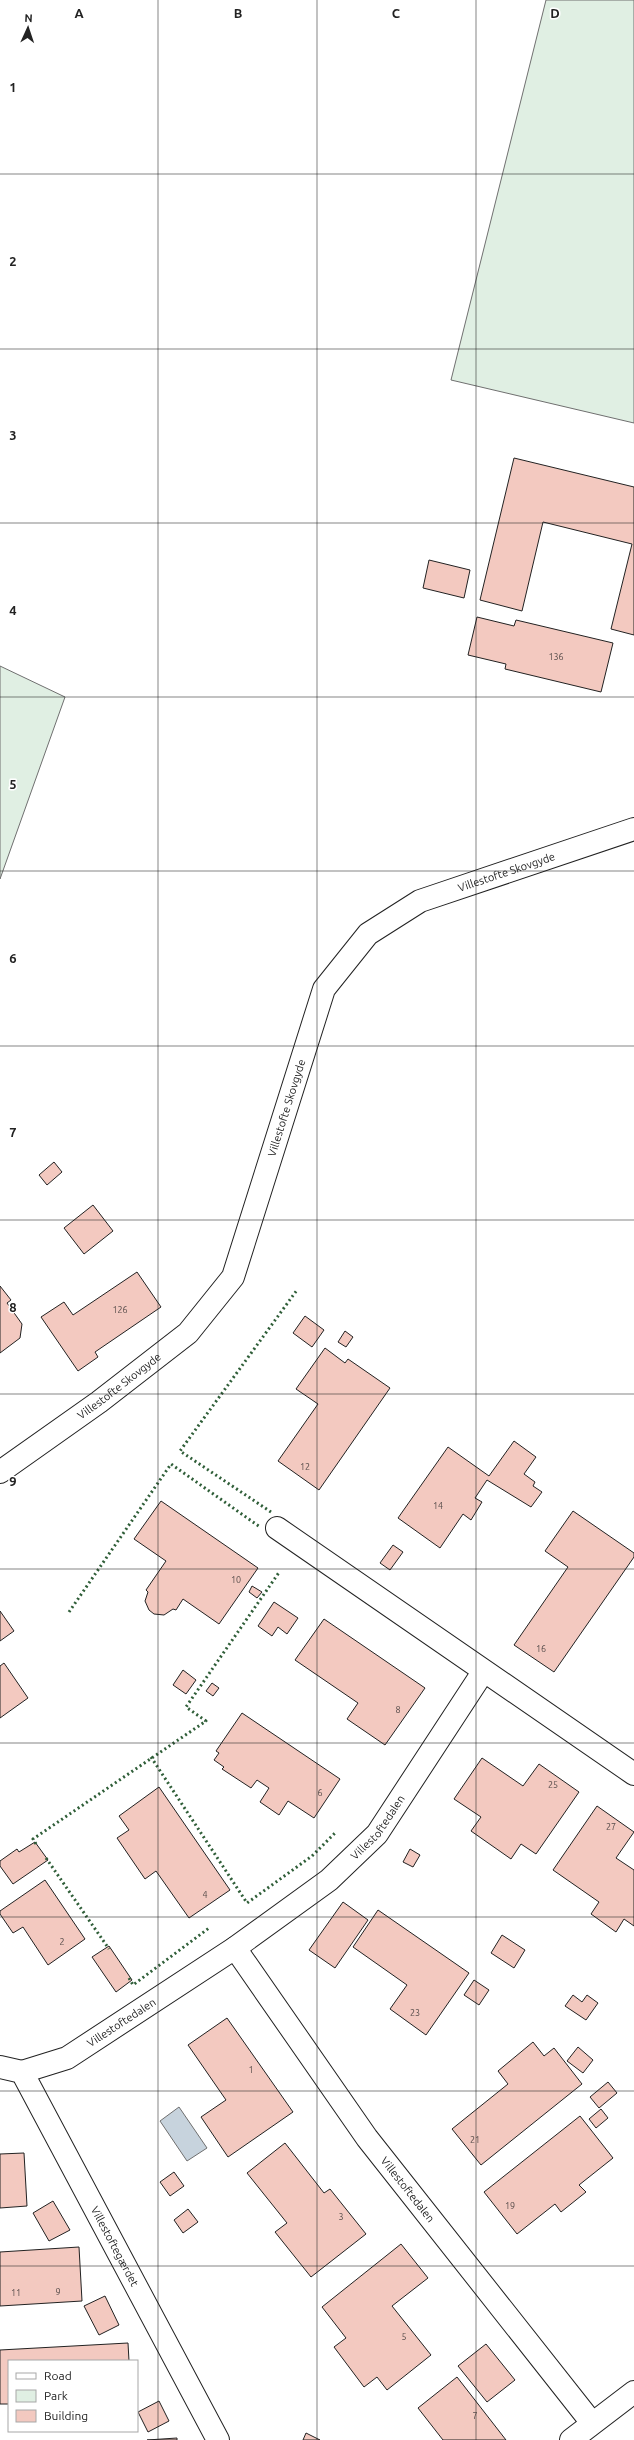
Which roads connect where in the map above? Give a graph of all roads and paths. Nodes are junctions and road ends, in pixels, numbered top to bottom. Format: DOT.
graph roads {
  1 [pos="634,829"];
  2 [pos="0,1472"];
  3 [pos="277,1528"];
  4 [pos="483,1672"];
  5 [pos="634,1774"];
  6 [pos="234,1948"];
  7 [pos="0,2067"];
  8 [pos="22,2072"];
  9 [pos="634,2392"];
  10 [pos="592,2423"];
  11 [pos="218,2440"];
  12 [pos="571,2440"];
  1 -- 2 [label="street, Villestofte Skovgyde"];
  3 -- 4 [label="street"];
  4 -- 5 [label="street"];
  4 -- 6 [label="street, Villestoftedalen"];
  6 -- 8 [label="street, Villestoftedalen"];
  6 -- 10 [label="street, Villestoftedalen"];
  7 -- 8 [label="street"];
  8 -- 11 [label="street, Villestoftegærdet"];
  9 -- 10 [label="street"];
  10 -- 12 [label="street"];
}
